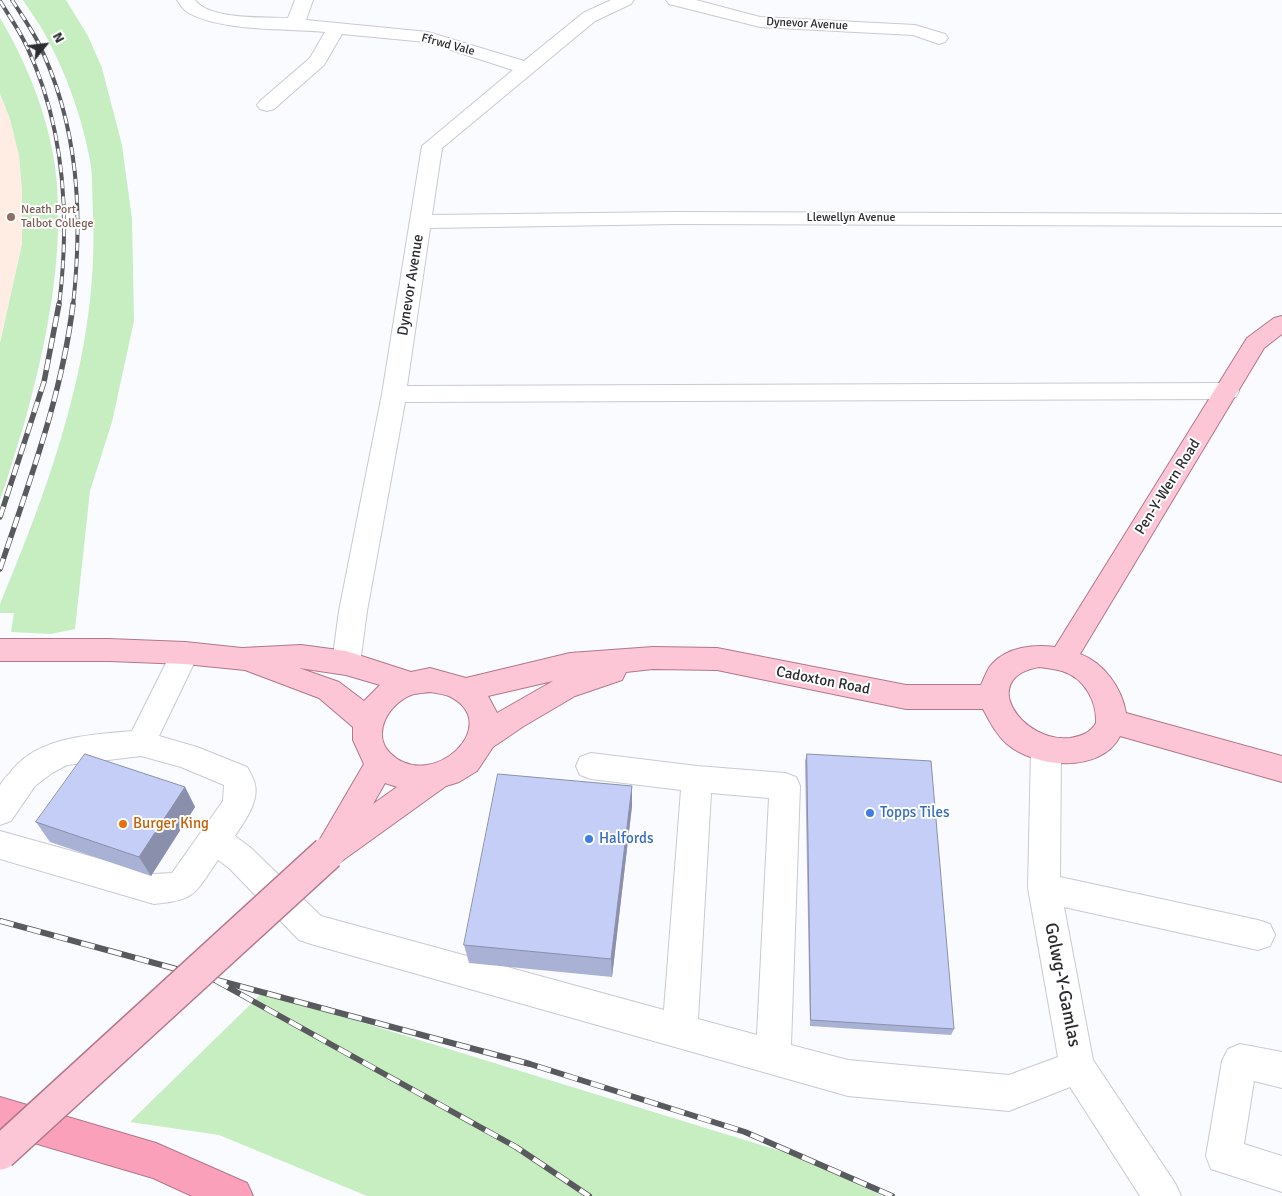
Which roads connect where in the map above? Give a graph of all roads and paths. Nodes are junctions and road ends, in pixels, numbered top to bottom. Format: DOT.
graph roads {
  1 [pos="186,0"];
  2 [pos="304,0"];
  3 [pos="625,0"];
  4 [pos="675,0"];
  5 [pos="294,24"];
  6 [pos="336,29"];
  7 [pos="940,38"];
  8 [pos="528,68"];
  9 [pos="267,105"];
  10 [pos="1282,220"];
  11 [pos="421,222"];
  12 [pos="1282,323"];
  13 [pos="1227,391"];
  14 [pos="394,394"];
  15 [pos="0,650"];
  16 [pos="185,653"];
  17 [pos="653,658"];
  18 [pos="242,659"];
  19 [pos="1062,659"];
  20 [pos="346,663"];
  21 [pos="410,684"];
  22 [pos="465,690"];
  23 [pos="994,697"];
  24 [pos="1111,721"];
  25 [pos="368,722"];
  26 [pos="483,738"];
  27 [pos="141,743"];
  28 [pos="1046,750"];
  29 [pos="380,764"];
  30 [pos="591,766"];
  31 [pos="1282,769"];
  32 [pos="435,778"];
  33 [pos="697,778"];
  34 [pos="0,811"];
  35 [pos="215,839"];
  36 [pos="0,845"];
  37 [pos="328,853"];
  38 [pos="1044,888"];
  39 [pos="1258,935"];
  40 [pos="680,1031"];
  41 [pos="773,1056"];
  42 [pos="1077,1067"];
  43 [pos="1282,1070"];
  44 [pos="0,1115"];
  45 [pos="0,1153"];
  46 [pos="1282,1174"];
  47 [pos="234,1196"];
  48 [pos="1162,1196"];
  1 -- 5 [label="street, Ffrwd Vale"];
  2 -- 5 [label="street"];
  3 -- 8 [label="street, Dynevor Avenue"];
  4 -- 7 [label="street, Dynevor Avenue"];
  5 -- 6 [label="street, Ffrwd Vale"];
  6 -- 8 [label="street, Ffrwd Vale"];
  6 -- 9 [label="street"];
  8 -- 11 [label="street, Dynevor Avenue"];
  10 -- 11 [label="street, Llewellyn Avenue"];
  11 -- 14 [label="street, Dynevor Avenue"];
  12 -- 13 [label="main road, Pen-Y-Wern Road"];
  13 -- 14 [label="street"];
  13 -- 19 [label="main road, Pen-Y-Wern Road"];
  14 -- 20 [label="street, Dynevor Avenue"];
  15 -- 16 [label="main road"];
  16 -- 18 [label="main road"];
  16 -- 27 [label="street"];
  17 -- 22 [label="main road, Cadoxton Road"];
  17 -- 23 [label="main road, Cadoxton Road"];
  17 -- 26 [label="main road, Cadoxton Road"];
  18 -- 20 [label="main road"];
  18 -- 25 [label="main road"];
  19 -- 23 [label="main road"];
  19 -- 24 [label="main road"];
  20 -- 21 [label="main road"];
  21 -- 22 [label="main road"];
  21 -- 25 [label="main road"];
  22 -- 26 [label="main road"];
  23 -- 28 [label="main road"];
  24 -- 28 [label="main road"];
  24 -- 31 [label="main road"];
  25 -- 29 [label="main road"];
  26 -- 32 [label="main road"];
  27 -- 34 [label="street"];
  27 -- 35 [label="street"];
  28 -- 38 [label="street, Golwg-Y-Gamlas"];
  29 -- 32 [label="main road"];
  29 -- 37 [label="main road"];
  30 -- 33 [label="street"];
  32 -- 37 [label="main road"];
  33 -- 40 [label="street"];
  33 -- 41 [label="street"];
  35 -- 36 [label="street"];
  35 -- 40 [label="street"];
  37 -- 45 [label="main road, bridge"];
  38 -- 39 [label="street"];
  38 -- 42 [label="street, Golwg-Y-Gamlas"];
  40 -- 41 [label="street"];
  41 -- 42 [label="street"];
  42 -- 48 [label="street, Golwg-Y-Gamlas"];
  43 -- 46 [label="street"];
  44 -- 47 [label="highway"];
}
